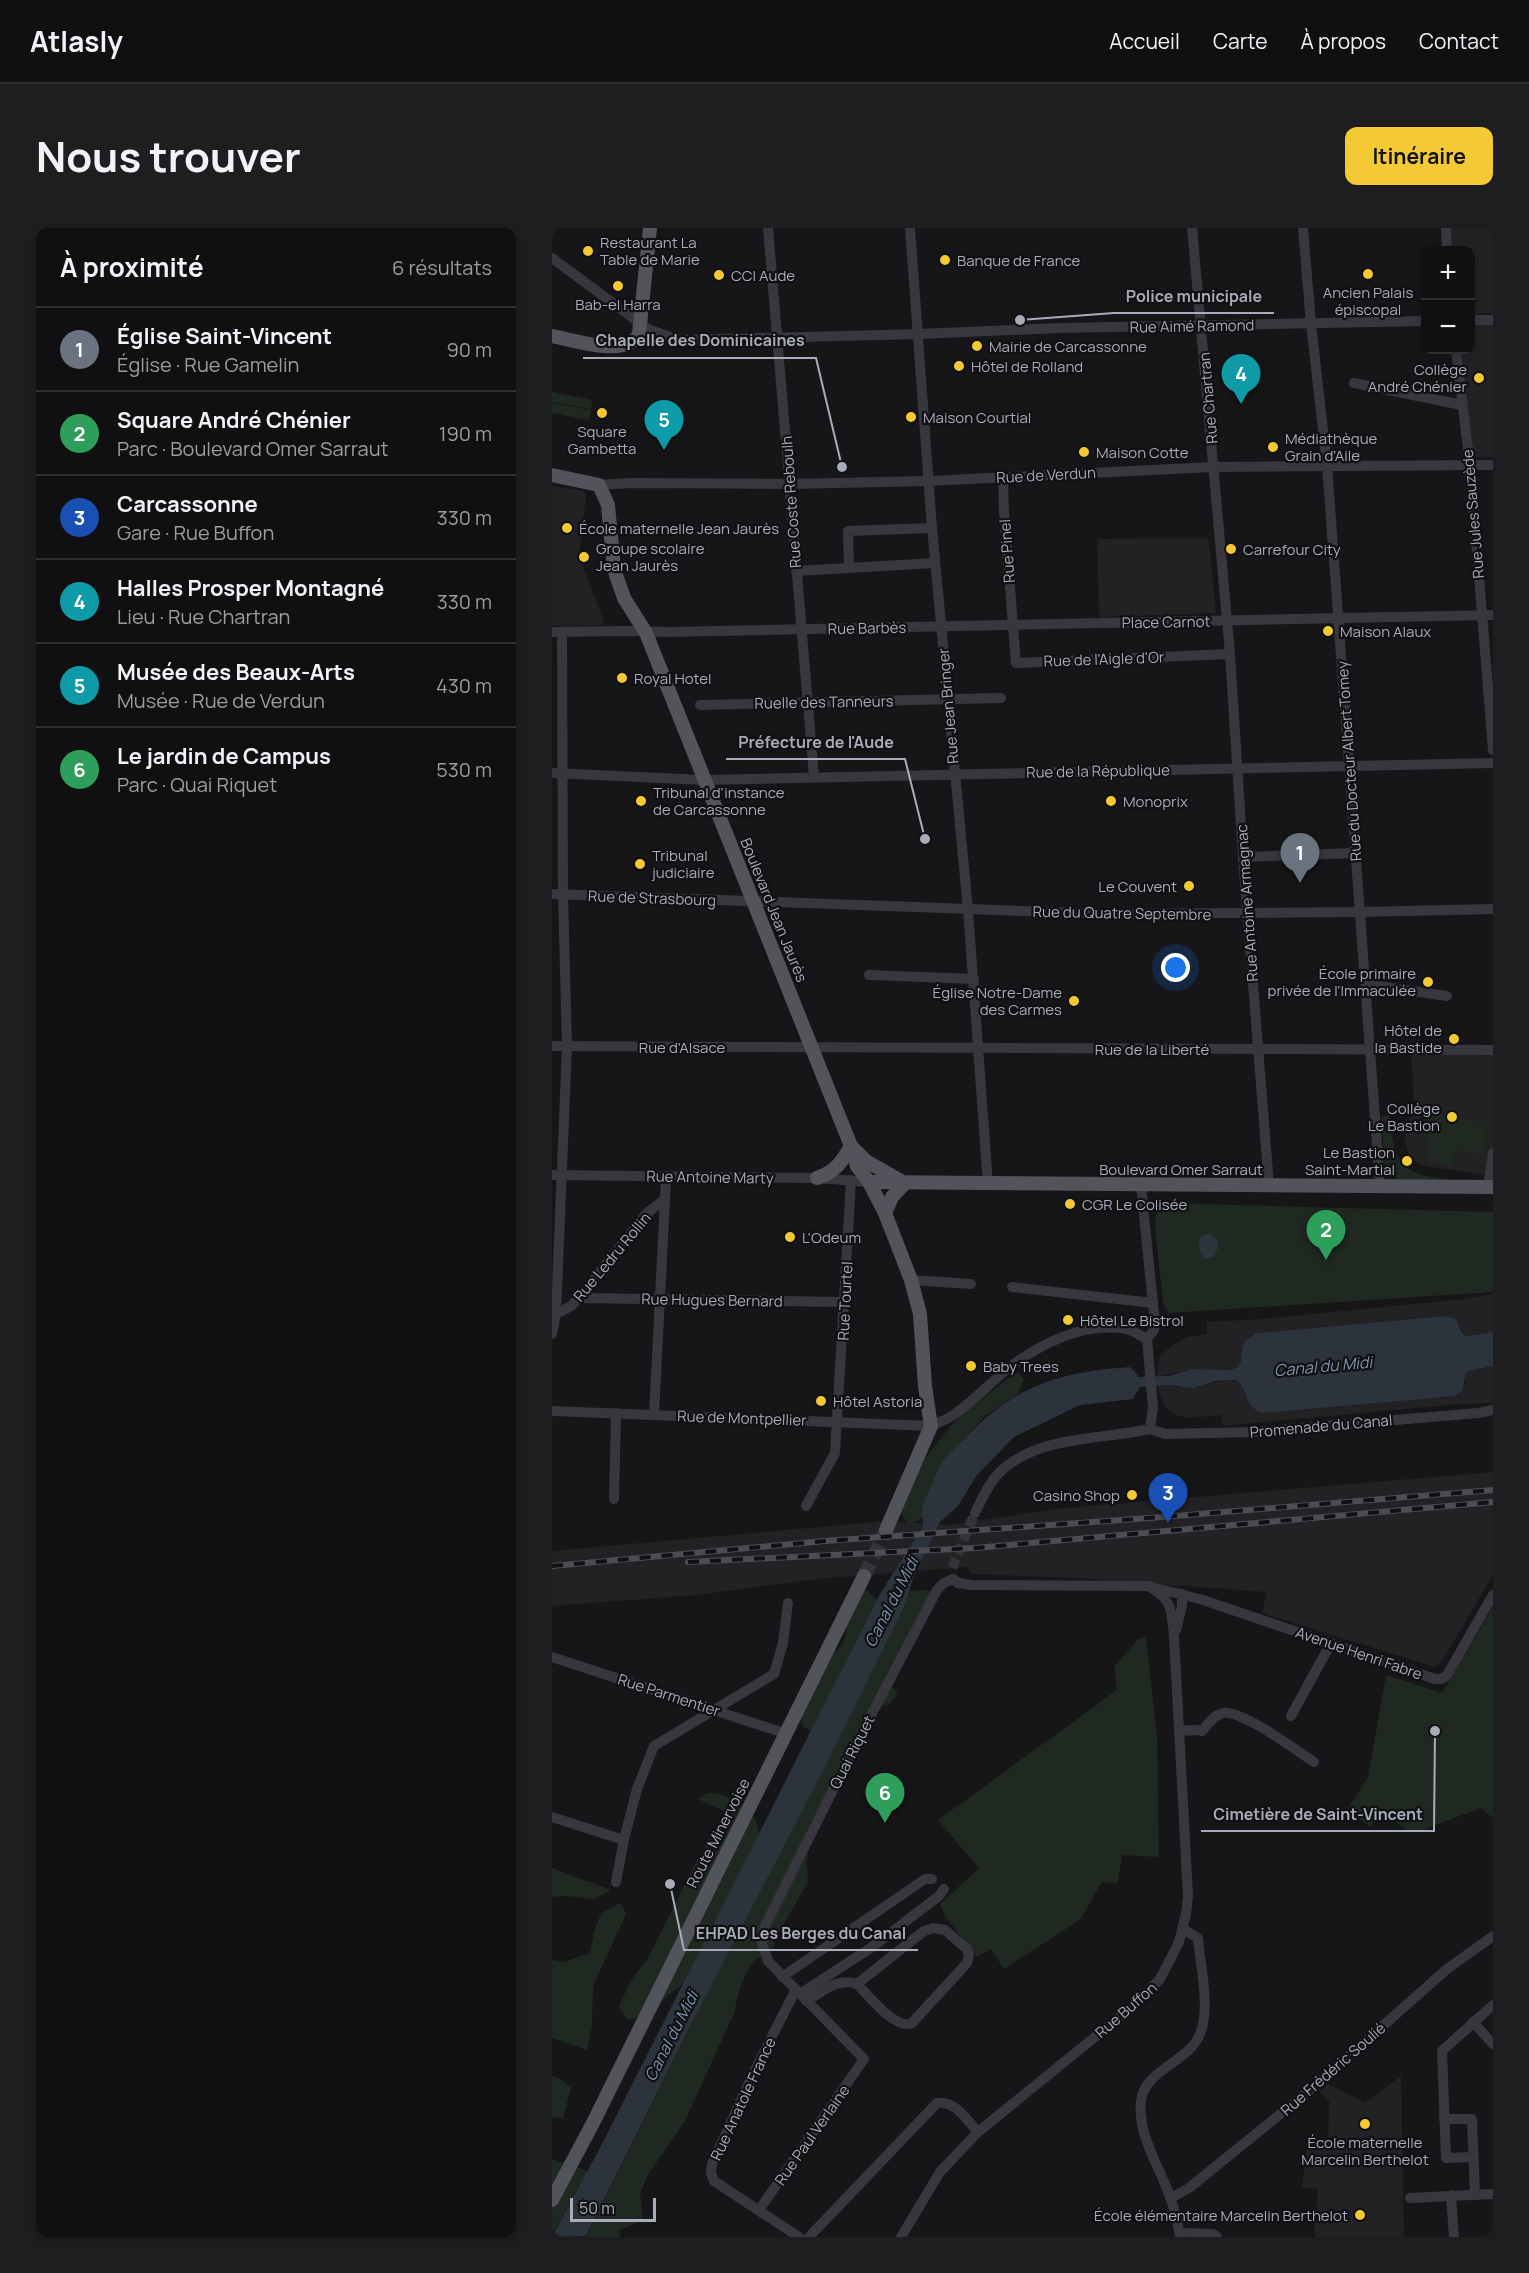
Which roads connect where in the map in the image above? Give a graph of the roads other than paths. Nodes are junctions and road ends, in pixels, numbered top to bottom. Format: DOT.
graph roads {
  1 [pos="650,228"];
  2 [pos="768,228"];
  3 [pos="910,228"];
  4 [pos="1192,228"];
  5 [pos="1303,228"];
  6 [pos="1446,228"];
  7 [pos="1447,246"];
  8 [pos="552,258"];
  9 [pos="1475,320"];
  10 [pos="1493,320"];
  11 [pos="1421,321"];
  12 [pos="639,322"];
  13 [pos="1311,324"];
  14 [pos="1202,325"];
  15 [pos="919,334"];
  16 [pos="552,336"];
  17 [pos="778,338"];
  18 [pos="1456,354"];
  19 [pos="1354,383"];
  20 [pos="1462,405"];
  21 [pos="1327,465"];
  22 [pos="1470,465"];
  23 [pos="1493,465"];
  24 [pos="1213,467"];
  25 [pos="552,475"];
  26 [pos="1003,477"];
  27 [pos="929,481"];
  28 [pos="790,484"];
  29 [pos="599,485"];
  30 [pos="932,528"];
  31 [pos="1220,532"];
  32 [pos="935,563"];
  33 [pos="849,568"];
  34 [pos="796,571"];
  35 [pos="1481,615"];
  36 [pos="1493,615"];
  37 [pos="1338,618"];
  38 [pos="1226,621"];
  39 [pos="1089,624"];
  40 [pos="1012,625"];
  41 [pos="941,627"];
  42 [pos="801,630"];
  43 [pos="557,632"];
  44 [pos="646,633"];
  45 [pos="1230,654"];
  46 [pos="1001,698"];
  47 [pos="947,699"];
  48 [pos="807,702"];
  49 [pos="700,705"];
  50 [pos="1493,750"];
  51 [pos="1493,763"];
  52 [pos="1349,766"];
  53 [pos="1239,768"];
  54 [pos="552,773"];
  55 [pos="564,774"];
  56 [pos="955,774"];
  57 [pos="814,777"];
  58 [pos="704,780"];
  59 [pos="1355,853"];
  60 [pos="1243,857"];
  61 [pos="558,894"];
  62 [pos="752,902"];
  63 [pos="1493,909"];
  64 [pos="968,910"];
  65 [pos="1360,912"];
  66 [pos="1247,914"];
  67 [pos="869,975"];
  68 [pos="974,979"];
  69 [pos="1365,984"];
  70 [pos="1447,996"];
  71 [pos="552,1046"];
  72 [pos="567,1046"];
  73 [pos="979,1047"];
  74 [pos="812,1048"];
  75 [pos="1258,1049"];
  76 [pos="1370,1050"];
  77 [pos="1493,1050"];
  78 [pos="851,1146"];
  79 [pos="1493,1153"];
  80 [pos="557,1175"];
  81 [pos="666,1176"];
  82 [pos="817,1178"];
  83 [pos="851,1180"];
  84 [pos="869,1182"];
  85 [pos="905,1183"];
  86 [pos="988,1184"];
  87 [pos="1141,1185"];
  88 [pos="1269,1186"];
  89 [pos="1380,1186"];
  90 [pos="1491,1187"];
  91 [pos="665,1199"];
  92 [pos="885,1213"];
  93 [pos="911,1280"];
  94 [pos="970,1284"];
  95 [pos="1012,1287"];
  96 [pos="579,1298"];
  97 [pos="659,1298"];
  98 [pos="845,1302"];
  99 [pos="1153,1303"];
  100 [pos="556,1314"];
  101 [pos="552,1334"];
  102 [pos="1147,1339"];
  103 [pos="1493,1410"];
  104 [pos="552,1411"];
  105 [pos="616,1413"];
  106 [pos="654,1415"];
  107 [pos="837,1422"];
  108 [pos="931,1426"];
  109 [pos="1150,1429"];
  110 [pos="614,1499"];
  111 [pos="806,1506"];
  112 [pos="975,1513"];
  113 [pos="886,1530"];
  114 [pos="864,1576"];
  115 [pos="1148,1586"];
  116 [pos="1182,1594"];
  117 [pos="1493,1595"];
  118 [pos="788,1603"];
  119 [pos="1174,1636"];
  120 [pos="1330,1643"];
  121 [pos="552,1657"];
  122 [pos="714,1710"];
  123 [pos="1291,1716"];
  124 [pos="1179,1731"];
  125 [pos="787,1734"];
  126 [pos="1314,1762"];
  127 [pos="552,1817"];
  128 [pos="624,1840"];
  129 [pos="932,1879"];
  130 [pos="616,1882"];
  131 [pos="944,1889"];
  132 [pos="1183,1929"];
  133 [pos="1493,1936"];
  134 [pos="782,1977"];
  135 [pos="857,1984"];
  136 [pos="800,1995"];
  137 [pos="1493,2005"];
  138 [pos="1473,2022"];
  139 [pos="1493,2044"];
  140 [pos="1444,2119"];
  141 [pos="978,2132"];
  142 [pos="1473,2157"];
  143 [pos="1493,2194"];
  144 [pos="1451,2195"];
  145 [pos="1475,2195"];
  146 [pos="1171,2198"];
  147 [pos="1410,2198"];
  148 [pos="552,2200"];
  149 [pos="759,2210"];
  150 [pos="1180,2235"];
  151 [pos="799,2237"];
  152 [pos="809,2237"];
  153 [pos="901,2237"];
  154 [pos="1217,2237"];
  155 [pos="1454,2237"];
  1 -- 12 [label="main road"];
  2 -- 17 [label="street, Rue Coste Reboulh"];
  3 -- 15 [label="street, Rue Jean Bringer"];
  4 -- 14 [label="street, Rue Chartran"];
  5 -- 13 [label="street, Rue du Docteur Albert Tomey"];
  6 -- 7 [label="street"];
  8 -- 12 [label="street, Rue Aimé Ramond"];
  9 -- 10 [label="street"];
  11 -- 13 [label="street, Rue Aimé Ramond"];
  12 -- 16 [label="main road"];
  12 -- 17 [label="street, Rue Aimé Ramond"];
  13 -- 14 [label="street, Rue Aimé Ramond"];
  13 -- 21 [label="street, Rue du Docteur Albert Tomey"];
  14 -- 15 [label="street, Rue Aimé Ramond"];
  14 -- 24 [label="street, Rue Chartran"];
  15 -- 17 [label="street, Rue Aimé Ramond"];
  15 -- 27 [label="street, Rue Jean Bringer"];
  17 -- 28 [label="street, Rue Coste Reboulh"];
  18 -- 20 [label="street, Rue Jules Sauzède"];
  19 -- 20 [label="street"];
  20 -- 22 [label="street, Rue Jules Sauzède"];
  21 -- 22 [label="street, Rue de Verdun"];
  21 -- 24 [label="street, Rue de Verdun"];
  21 -- 37 [label="street, Rue du Docteur Albert Tomey"];
  22 -- 23 [label="street, Rue de Verdun"];
  22 -- 35 [label="street, Rue Jules Sauzède"];
  24 -- 26 [label="street, Rue de Verdun"];
  24 -- 31 [label="street, Rue Chartran"];
  25 -- 29 [label="main road"];
  26 -- 27 [label="street, Rue de Verdun"];
  26 -- 40 [label="street, Rue Pinel"];
  27 -- 28 [label="street, Rue de Verdun"];
  27 -- 30 [label="street, Rue Jean Bringer"];
  28 -- 29 [label="street, Rue de Verdun"];
  28 -- 34 [label="street, Rue Coste Reboulh"];
  29 -- 44 [label="main road, Boulevard Jean Jaurès"];
  30 -- 32 [label="street, Rue Jean Bringer"];
  30 -- 33 [label="street"];
  31 -- 38 [label="street, Place Carnot"];
  32 -- 33 [label="street"];
  32 -- 41 [label="street, Rue Jean Bringer"];
  33 -- 34 [label="street"];
  34 -- 42 [label="street, Rue Coste Reboulh"];
  35 -- 36 [label="street"];
  35 -- 37 [label="street"];
  35 -- 50 [label="street, Rue Jules Sauzède"];
  37 -- 38 [label="street"];
  37 -- 52 [label="street, Rue du Docteur Albert Tomey"];
  38 -- 39 [label="street, Place Carnot"];
  38 -- 45 [label="street, Rue Antoine Armagnac"];
  39 -- 40 [label="street, Rue Barbès"];
  40 -- 41 [label="street, Rue Barbès"];
  40 -- 45 [label="street, Rue de l'Aigle d'Or"];
  41 -- 42 [label="street, Rue Barbès"];
  41 -- 47 [label="street, Rue Jean Bringer"];
  42 -- 44 [label="street, Rue Barbès"];
  42 -- 48 [label="street, Rue Coste Reboulh"];
  43 -- 44 [label="street, Rue Barbès"];
  43 -- 55 [label="street"];
  44 -- 58 [label="main road, Boulevard Jean Jaurès"];
  45 -- 53 [label="street, Rue Antoine Armagnac"];
  46 -- 47 [label="street, Ruelle des Tanneurs"];
  47 -- 48 [label="street, Ruelle des Tanneurs"];
  47 -- 56 [label="street, Rue Jean Bringer"];
  48 -- 49 [label="street, Ruelle des Tanneurs"];
  48 -- 57 [label="street, Rue Coste Reboulh"];
  51 -- 52 [label="street, Rue de la République"];
  52 -- 53 [label="street, Rue de la République"];
  52 -- 59 [label="street, Rue du Docteur Albert Tomey"];
  53 -- 56 [label="street, Rue de la République"];
  53 -- 60 [label="street, Rue Antoine Armagnac"];
  54 -- 55 [label="street, Rue de la République"];
  55 -- 58 [label="street, Rue de la République"];
  55 -- 61 [label="street"];
  56 -- 57 [label="street, Rue de la République"];
  56 -- 64 [label="street, Rue Jean Bringer"];
  57 -- 58 [label="street, Rue de la République"];
  58 -- 62 [label="main road, Boulevard Jean Jaurès"];
  59 -- 60 [label="street"];
  59 -- 65 [label="street, Rue du Docteur Albert Tomey"];
  60 -- 66 [label="street, Rue Antoine Armagnac"];
  61 -- 62 [label="street, Rue de Strasbourg"];
  61 -- 72 [label="street"];
  62 -- 64 [label="street, Rue du Quatre Septembre"];
  62 -- 74 [label="main road, Boulevard Jean Jaurès"];
  63 -- 65 [label="street, Rue du Quatre Septembre"];
  64 -- 66 [label="street, Rue du Quatre Septembre"];
  64 -- 68 [label="street, Rue Jean Bringer"];
  65 -- 66 [label="street, Rue du Quatre Septembre"];
  65 -- 69 [label="street, Rue du Docteur Albert Tomey"];
  66 -- 75 [label="street, Rue Antoine Armagnac"];
  67 -- 68 [label="street"];
  68 -- 73 [label="street, Rue Jean Bringer"];
  69 -- 70 [label="street"];
  69 -- 76 [label="street, Rue du Docteur Albert Tomey"];
  71 -- 72 [label="street, Rue d'Alsace"];
  72 -- 74 [label="street, Rue d'Alsace"];
  72 -- 80 [label="street"];
  73 -- 74 [label="street, Rue de la Liberté"];
  73 -- 75 [label="street, Rue de la Liberté"];
  73 -- 86 [label="street, Rue Jean Bringer"];
  74 -- 78 [label="main road, Boulevard Jean Jaurès"];
  75 -- 76 [label="street, Rue de la Liberté"];
  75 -- 88 [label="street, Rue Antoine Armagnac"];
  76 -- 77 [label="street, Rue de la Liberté"];
  76 -- 89 [label="street, Rue du Docteur Albert Tomey"];
  78 -- 82 [label="main road"];
  78 -- 84 [label="main road, Boulevard Jean Jaurès"];
  78 -- 85 [label="main road, Boulevard Jean Jaurès"];
  79 -- 90 [label="street"];
  80 -- 81 [label="street, Rue Antoine Marty"];
  80 -- 100 [label="street"];
  81 -- 82 [label="street, Rue Antoine Marty"];
  81 -- 91 [label="street"];
  82 -- 83 [label="street, Rue Antoine Marty"];
  83 -- 84 [label="street, Rue Antoine Marty"];
  83 -- 98 [label="street, Rue Tourtel"];
  84 -- 85 [label="main road, Boulevard Omer Sarraut"];
  84 -- 92 [label="main road"];
  85 -- 86 [label="main road, Boulevard Omer Sarraut"];
  85 -- 92 [label="main road"];
  86 -- 87 [label="main road, Boulevard Omer Sarraut"];
  87 -- 88 [label="main road, Boulevard Omer Sarraut"];
  87 -- 99 [label="street"];
  88 -- 89 [label="main road, Boulevard Omer Sarraut"];
  89 -- 90 [label="main road, Boulevard Omer Sarraut"];
  91 -- 96 [label="street, Rue Ledru Rollin"];
  91 -- 97 [label="street"];
  92 -- 93 [label="main road"];
  93 -- 94 [label="street"];
  93 -- 108 [label="main road"];
  95 -- 99 [label="street"];
  96 -- 97 [label="street, Rue Hugues Bernard"];
  96 -- 100 [label="street, Rue Ledru Rollin"];
  97 -- 98 [label="street, Rue Hugues Bernard"];
  97 -- 106 [label="street"];
  98 -- 107 [label="street, Rue Tourtel"];
  99 -- 102 [label="street"];
  100 -- 101 [label="street"];
  102 -- 108 [label="street"];
  102 -- 109 [label="street"];
  103 -- 109 [label="street, Promenade du Canal"];
  104 -- 105 [label="street, Rue de Montpellier"];
  105 -- 106 [label="street, Rue de Montpellier"];
  105 -- 110 [label="street"];
  106 -- 107 [label="street, Rue de Montpellier"];
  107 -- 108 [label="street, Rue de Montpellier"];
  107 -- 111 [label="street, Rue Tourtel"];
  108 -- 113 [label="main road"];
  109 -- 112 [label="street"];
  114 -- 125 [label="main road, Route Minervoise"];
  115 -- 116 [label="street"];
  115 -- 119 [label="street, Rue Buffon"];
  115 -- 134 [label="street, Quai Riquet"];
  116 -- 119 [label="street, Rue Buffon"];
  116 -- 120 [label="street, Avenue Henri Fabre"];
  117 -- 120 [label="street, Avenue Henri Fabre"];
  118 -- 122 [label="street"];
  119 -- 124 [label="street, Rue Buffon"];
  120 -- 123 [label="street"];
  121 -- 122 [label="street, Rue Parmentier"];
  122 -- 125 [label="street, Rue Parmentier"];
  122 -- 128 [label="street"];
  124 -- 126 [label="street"];
  124 -- 132 [label="street, Rue Buffon"];
  125 -- 148 [label="main road, Route Minervoise"];
  127 -- 128 [label="street"];
  128 -- 130 [label="street"];
  129 -- 134 [label="street"];
  131 -- 136 [label="street"];
  132 -- 141 [label="street, Rue Buffon"];
  132 -- 146 [label="street"];
  133 -- 146 [label="street, Rue Frédéric Soulié"];
  134 -- 136 [label="street"];
  135 -- 135 [label="street"];
  135 -- 136 [label="street"];
  136 -- 149 [label="street, Rue Anatole France"];
  136 -- 149 [label="street, Rue Paul Verlaine"];
  137 -- 138 [label="street"];
  138 -- 139 [label="street"];
  138 -- 140 [label="street"];
  140 -- 142 [label="street"];
  140 -- 142 [label="street"];
  141 -- 152 [label="street"];
  141 -- 153 [label="street, Rue Buffon"];
  142 -- 145 [label="street"];
  143 -- 145 [label="street"];
  144 -- 145 [label="street"];
  144 -- 147 [label="street"];
  144 -- 155 [label="street"];
  146 -- 150 [label="street"];
  149 -- 151 [label="street, Rue Anatole France"];
  150 -- 154 [label="street"];
}
